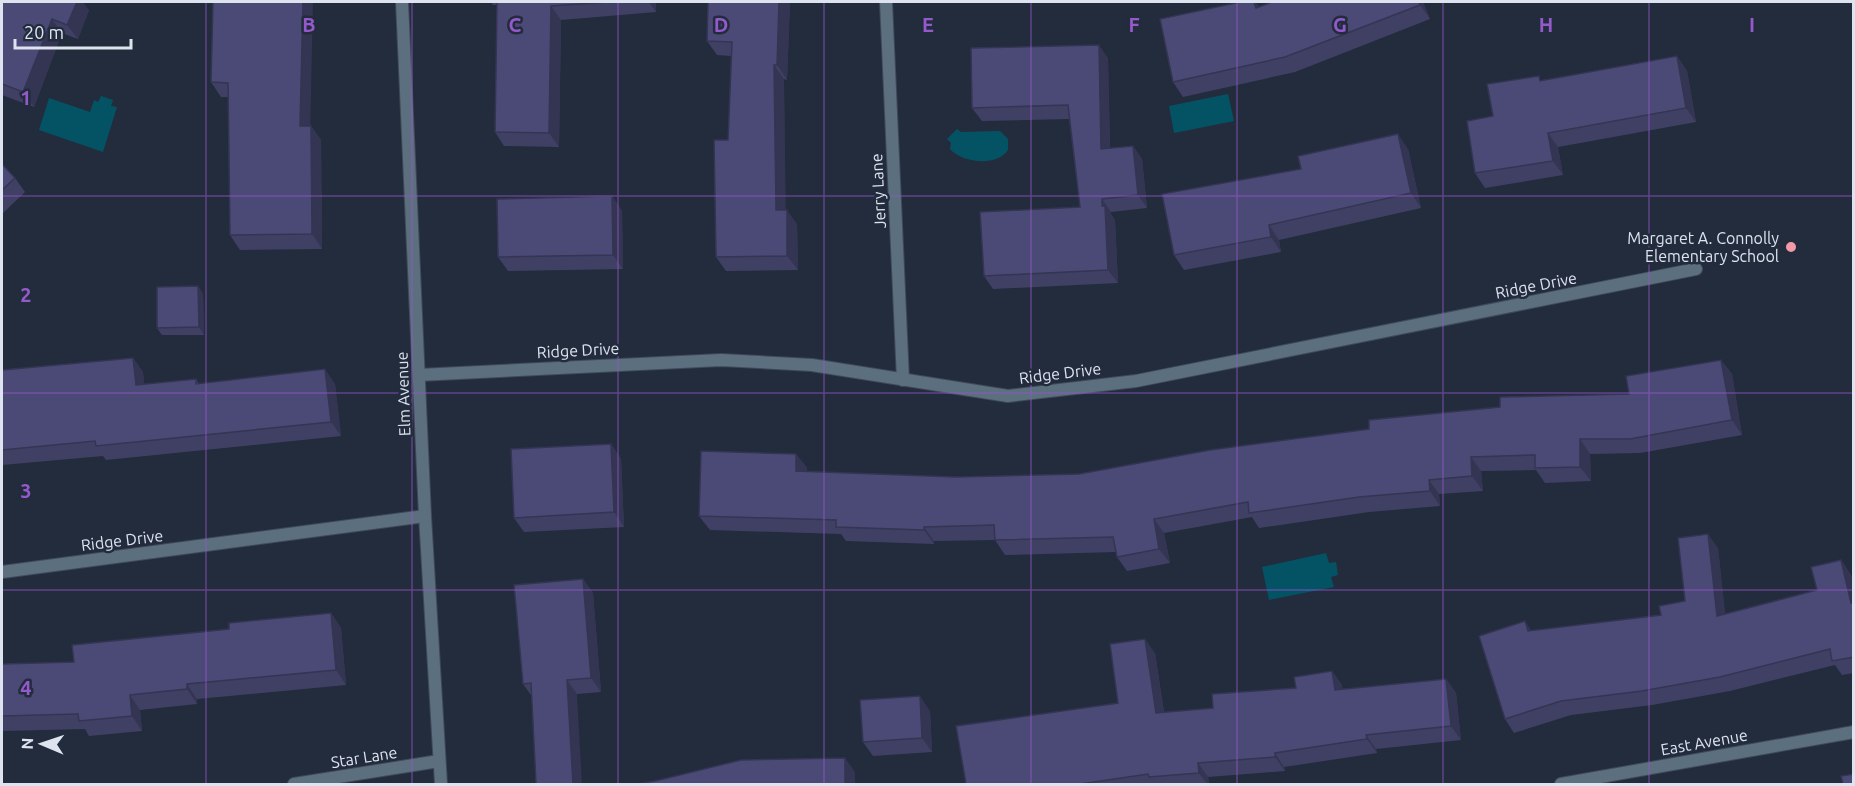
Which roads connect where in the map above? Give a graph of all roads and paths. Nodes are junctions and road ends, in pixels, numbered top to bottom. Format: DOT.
graph roads {
  1 [pos="402,2"];
  2 [pos="886,2"];
  3 [pos="1696,269"];
  4 [pos="419,375"];
  5 [pos="903,380"];
  6 [pos="425,516"];
  7 [pos="2,572"];
  8 [pos="1854,732"];
  9 [pos="439,761"];
  10 [pos="294,784"];
  11 [pos="441,784"];
  12 [pos="1561,784"];
  1 -- 4 [label="street, Elm Avenue"];
  2 -- 5 [label="street, Jerry Lane"];
  3 -- 5 [label="street, Ridge Drive"];
  4 -- 5 [label="street, Ridge Drive"];
  4 -- 6 [label="street, Elm Avenue"];
  6 -- 7 [label="street, Ridge Drive"];
  6 -- 9 [label="street, Elm Avenue"];
  8 -- 12 [label="street, East Avenue"];
  9 -- 10 [label="street, Star Lane"];
  9 -- 11 [label="street, Elm Avenue"];
}
